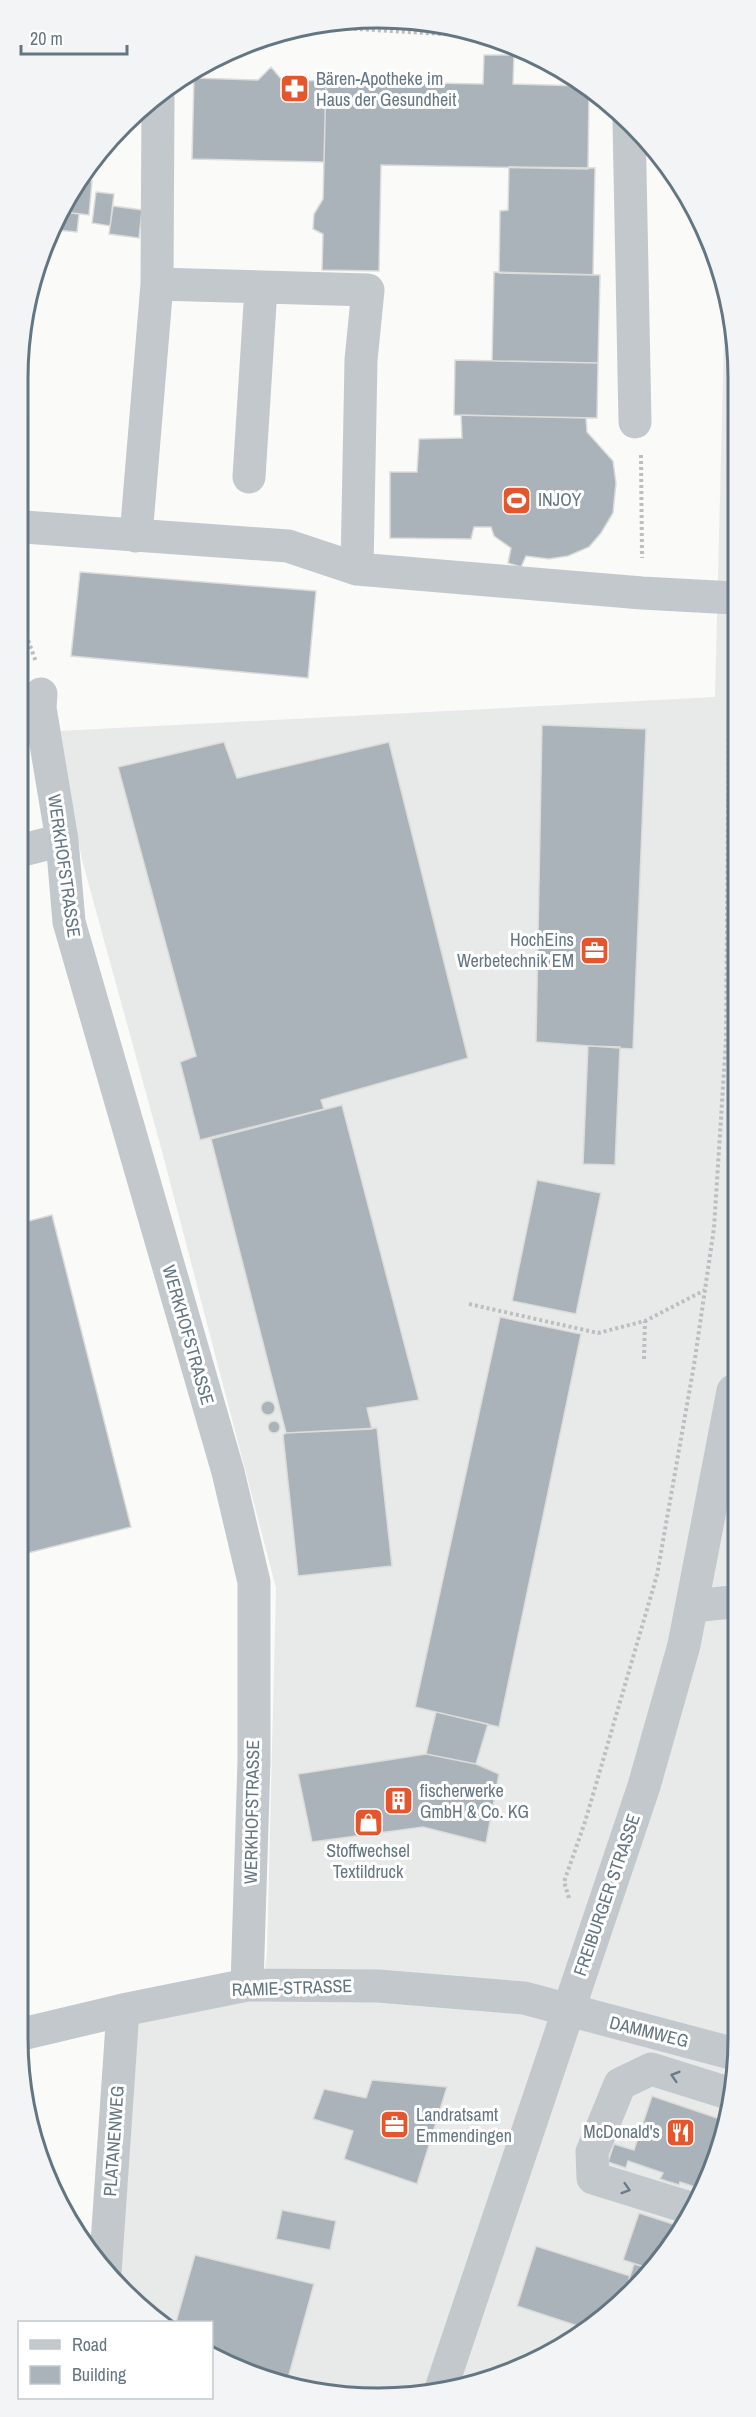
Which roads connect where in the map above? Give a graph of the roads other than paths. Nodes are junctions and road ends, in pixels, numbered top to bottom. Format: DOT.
graph roads {
  1 [pos="158,107"];
  2 [pos="628,135"];
  3 [pos="158,284"];
  4 [pos="261,288"];
  5 [pos="635,422"];
  6 [pos="249,477"];
  7 [pos="28,527"];
  8 [pos="136,536"];
  9 [pos="357,569"];
  10 [pos="728,598"];
  11 [pos="35,705"];
  12 [pos="62,840"];
  13 [pos="28,849"];
  14 [pos="728,1416"];
  15 [pos="728,1602"];
  16 [pos="692,1606"];
  17 [pos="247,1986"];
  18 [pos="123,2010"];
  19 [pos="568,2012"];
  20 [pos="28,2033"];
  21 [pos="727,2052"];
  22 [pos="724,2092"];
  23 [pos="685,2206"];
  24 [pos="106,2258"];
  25 [pos="443,2383"];
  1 -- 3 [label="street"];
  2 -- 5 [label="street"];
  3 -- 4 [label="street"];
  3 -- 8 [label="street"];
  4 -- 6 [label="street"];
  4 -- 9 [label="street"];
  7 -- 8 [label="street"];
  8 -- 9 [label="street"];
  9 -- 10 [label="street"];
  11 -- 12 [label="street, WERKHOFSTRASSE"];
  12 -- 13 [label="street"];
  12 -- 17 [label="street, WERKHOFSTRASSE"];
  14 -- 16 [label="street, FREIBURGER STRASSE"];
  15 -- 16 [label="street"];
  16 -- 19 [label="street, FREIBURGER STRASSE"];
  17 -- 18 [label="street, RAMIE-STRASSE"];
  17 -- 19 [label="street, RAMIE-STRASSE"];
  18 -- 20 [label="street, RAMIE-STRASSE"];
  18 -- 24 [label="street, PLATANENWEG"];
  19 -- 21 [label="street, DAMMWEG"];
  19 -- 25 [label="street, FREIBURGER STRASSE"];
  22 -- 23 [label="street, one-way"];
}
